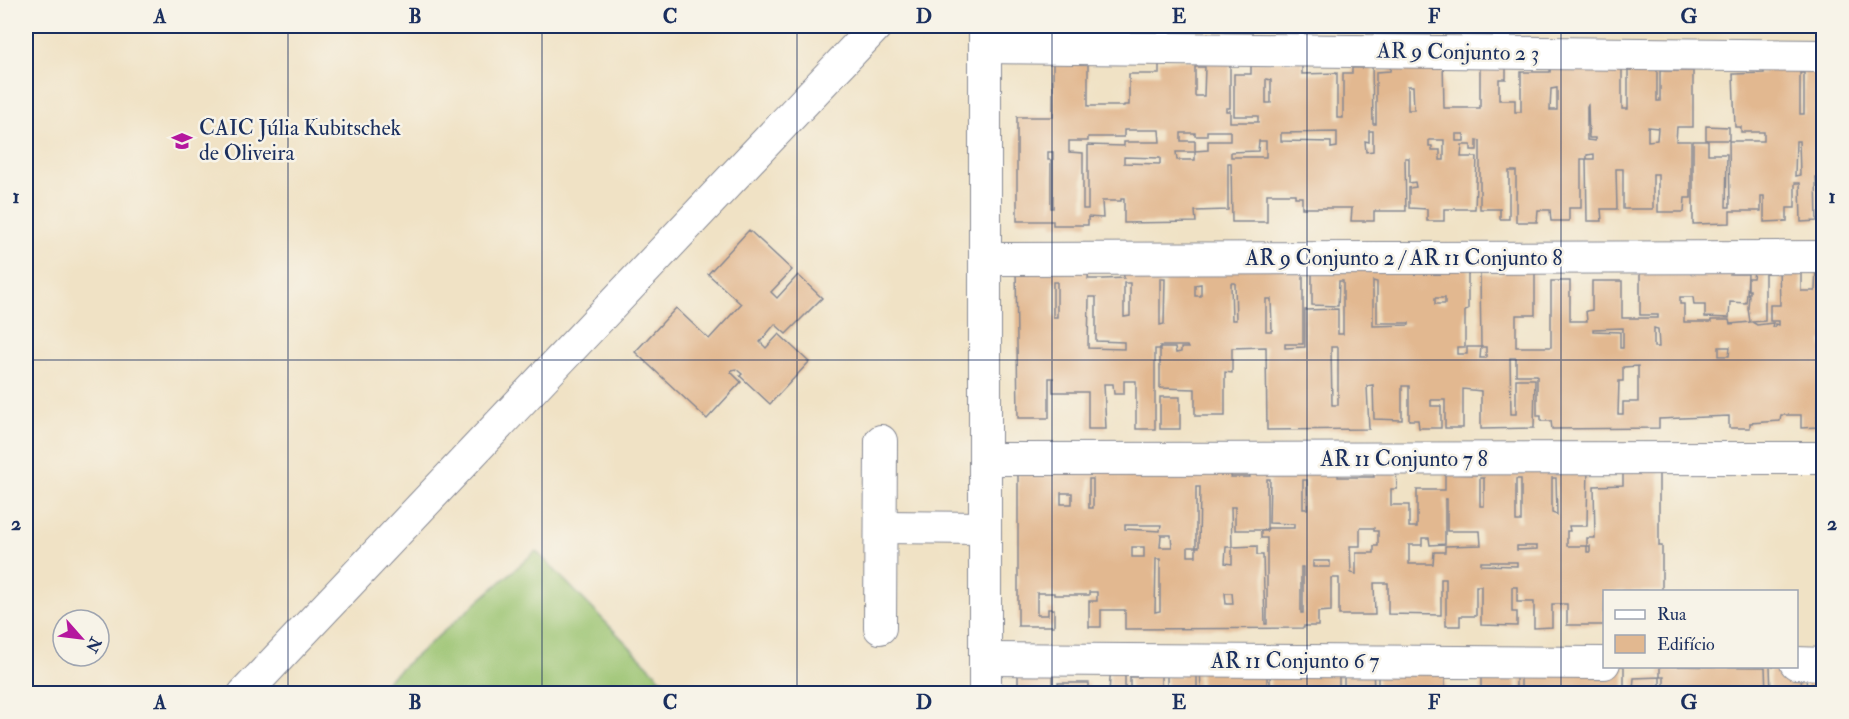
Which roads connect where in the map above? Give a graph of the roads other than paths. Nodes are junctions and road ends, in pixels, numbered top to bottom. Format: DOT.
graph roads {
  1 [pos="876,26"];
  2 [pos="985,36"];
  3 [pos="1824,56"];
  4 [pos="1824,257"];
  5 [pos="985,259"];
  6 [pos="881,441"];
  7 [pos="1824,458"];
  8 [pos="985,459"];
  9 [pos="881,527"];
  10 [pos="985,528"];
  11 [pos="880,628"];
  12 [pos="985,659"];
  13 [pos="1603,663"];
  14 [pos="1798,663"];
  15 [pos="1824,664"];
  16 [pos="244,693"];
  17 [pos="985,693"];
  1 -- 16 [label="street"];
  2 -- 3 [label="street, AR 9 Conjunto 2 3"];
  2 -- 5 [label="street"];
  4 -- 5 [label="street, AR 9 Conjunto 2 / AR 11 Conjunto 8"];
  5 -- 8 [label="street"];
  6 -- 9 [label="street"];
  7 -- 8 [label="street, AR 11 Conjunto 7 8"];
  8 -- 10 [label="street"];
  9 -- 10 [label="street"];
  9 -- 11 [label="street"];
  10 -- 12 [label="street"];
  12 -- 13 [label="street, AR 11 Conjunto 6 7"];
  12 -- 17 [label="street"];
  14 -- 15 [label="street"];
}
